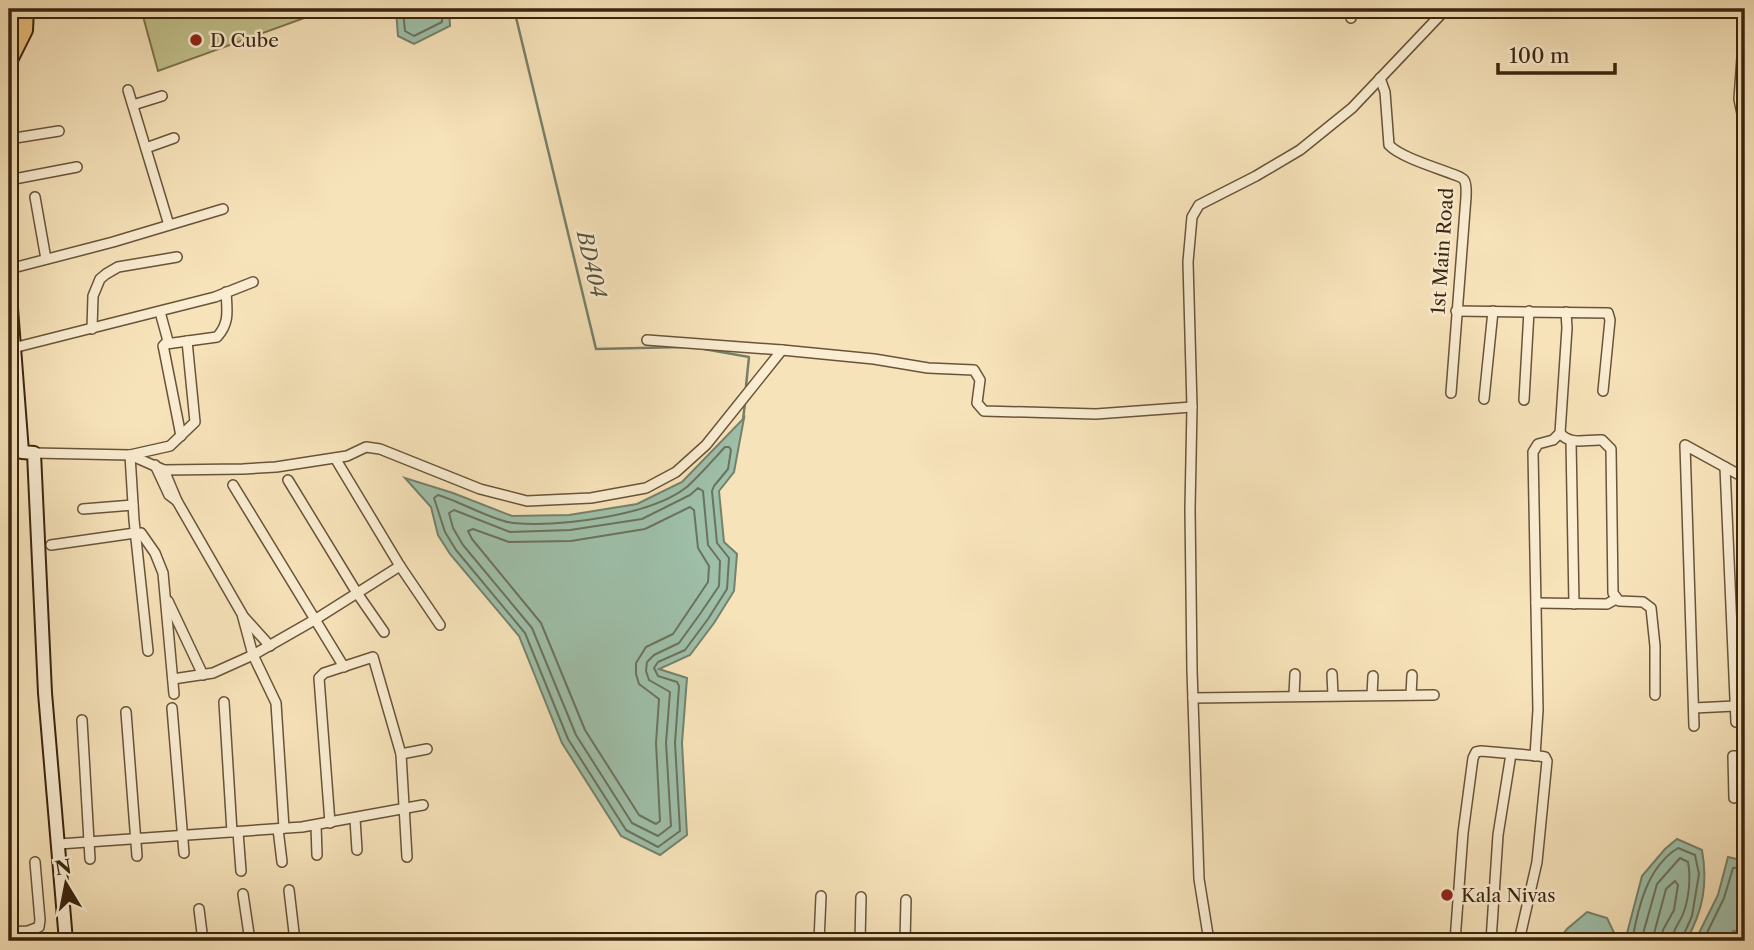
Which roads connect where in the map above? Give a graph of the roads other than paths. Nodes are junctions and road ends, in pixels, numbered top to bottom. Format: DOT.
graph roads {
  1 [pos="15,9"];
  2 [pos="26,9"];
  3 [pos="1446,9"];
  4 [pos="1745,16"];
  5 [pos="9,28"];
  6 [pos="1745,34"];
  7 [pos="9,62"];
  8 [pos="1380,78"];
  9 [pos="128,89"];
  10 [pos="162,96"];
  11 [pos="133,105"];
  12 [pos="1745,128"];
  13 [pos="59,131"];
  14 [pos="174,138"];
  15 [pos="9,139"];
  16 [pos="146,148"];
  17 [pos="77,167"];
  18 [pos="9,180"];
  19 [pos="35,197"];
  20 [pos="223,209"];
  21 [pos="169,225"];
  22 [pos="177,257"];
  23 [pos="46,259"];
  24 [pos="9,269"];
  25 [pos="9,282"];
  26 [pos="253,282"];
  27 [pos="226,292"];
  28 [pos="1456,311"];
  29 [pos="1493,311"];
  30 [pos="160,312"];
  31 [pos="1529,312"];
  32 [pos="1566,312"];
  33 [pos="92,329"];
  34 [pos="647,340"];
  35 [pos="187,341"];
  36 [pos="166,344"];
  37 [pos="13,348"];
  38 [pos="782,350"];
  39 [pos="1603,391"];
  40 [pos="1451,393"];
  41 [pos="1484,399"];
  42 [pos="1524,400"];
  43 [pos="1192,407"];
  44 [pos="1560,433"];
  45 [pos="181,436"];
  46 [pos="1571,441"];
  47 [pos="21,452"];
  48 [pos="130,454"];
  49 [pos="335,458"];
  50 [pos="155,465"];
  51 [pos="1726,467"];
  52 [pos="164,470"];
  53 [pos="1745,478"];
  54 [pos="288,480"];
  55 [pos="233,485"];
  56 [pos="177,501"];
  57 [pos="133,505"];
  58 [pos="83,509"];
  59 [pos="138,533"];
  60 [pos="51,545"];
  61 [pos="400,566"];
  62 [pos="357,593"];
  63 [pos="165,596"];
  64 [pos="1616,599"];
  65 [pos="1536,603"];
  66 [pos="1574,604"];
  67 [pos="242,614"];
  68 [pos="316,620"];
  69 [pos="440,625"];
  70 [pos="383,632"];
  71 [pos="270,646"];
  72 [pos="148,651"];
  73 [pos="253,655"];
  74 [pos="344,667"];
  75 [pos="1295,674"];
  76 [pos="1332,674"];
  77 [pos="203,675"];
  78 [pos="1412,675"];
  79 [pos="1373,676"];
  80 [pos="173,679"];
  81 [pos="174,694"];
  82 [pos="1294,695"];
  83 [pos="1333,695"];
  84 [pos="1372,695"];
  85 [pos="1411,695"];
  86 [pos="1434,695"];
  87 [pos="1655,695"];
  88 [pos="1193,698"];
  89 [pos="224,702"];
  90 [pos="1735,706"];
  91 [pos="172,708"];
  92 [pos="1694,708"];
  93 [pos="126,712"];
  94 [pos="82,720"];
  95 [pos="1736,723"];
  96 [pos="1694,726"];
  97 [pos="427,749"];
  98 [pos="401,754"];
  99 [pos="1511,754"];
  100 [pos="1535,756"];
  101 [pos="1745,756"];
  102 [pos="1734,799"];
  103 [pos="423,805"];
  104 [pos="404,807"];
  105 [pos="355,819"];
  106 [pos="330,823"];
  107 [pos="316,825"];
  108 [pos="281,829"];
  109 [pos="235,832"];
  110 [pos="182,835"];
  111 [pos="135,839"];
  112 [pos="89,842"];
  113 [pos="59,844"];
  114 [pos="357,850"];
  115 [pos="184,853"];
  116 [pos="317,855"];
  117 [pos="137,856"];
  118 [pos="407,857"];
  119 [pos="90,859"];
  120 [pos="35,862"];
  121 [pos="282,862"];
  122 [pos="241,871"];
  123 [pos="289,890"];
  124 [pos="243,894"];
  125 [pos="821,897"];
  126 [pos="861,897"];
  127 [pos="906,900"];
  128 [pos="199,909"];
  129 [pos="9,932"];
  130 [pos="66,941"];
  131 [pos="203,941"];
  132 [pos="250,941"];
  133 [pos="295,941"];
  134 [pos="819,941"];
  135 [pos="860,941"];
  136 [pos="905,941"];
  137 [pos="1209,941"];
  138 [pos="1455,941"];
  139 [pos="1491,941"];
  140 [pos="1519,941"];
  1 -- 5 [label="main road"];
  2 -- 7 [label="main road"];
  3 -- 8 [label="street"];
  4 -- 6 [label="street"];
  6 -- 12 [label="street"];
  8 -- 28 [label="street, 1st Main Road"];
  8 -- 43 [label="street"];
  9 -- 11 [label="street"];
  10 -- 11 [label="street"];
  11 -- 16 [label="street"];
  13 -- 15 [label="street"];
  14 -- 16 [label="street"];
  16 -- 21 [label="street"];
  17 -- 18 [label="street"];
  19 -- 23 [label="street"];
  20 -- 21 [label="street"];
  21 -- 23 [label="street"];
  22 -- 33 [label="street"];
  23 -- 24 [label="street"];
  25 -- 37 [label="street"];
  26 -- 27 [label="street"];
  27 -- 30 [label="street"];
  27 -- 35 [label="street"];
  28 -- 29 [label="street"];
  28 -- 40 [label="street, 1st Main Road"];
  29 -- 31 [label="street"];
  29 -- 41 [label="street"];
  30 -- 33 [label="street"];
  30 -- 36 [label="street"];
  31 -- 32 [label="street"];
  31 -- 42 [label="street"];
  32 -- 39 [label="street"];
  32 -- 44 [label="street"];
  33 -- 37 [label="street"];
  34 -- 38 [label="street"];
  35 -- 36 [label="street"];
  35 -- 45 [label="street"];
  36 -- 45 [label="street"];
  37 -- 47 [label="street"];
  38 -- 43 [label="street"];
  38 -- 49 [label="street"];
  43 -- 88 [label="street"];
  44 -- 46 [label="street"];
  44 -- 65 [label="street"];
  45 -- 48 [label="street"];
  46 -- 64 [label="street"];
  46 -- 66 [label="street"];
  47 -- 48 [label="street"];
  47 -- 113 [label="street"];
  48 -- 50 [label="street"];
  48 -- 57 [label="street"];
  49 -- 52 [label="street"];
  49 -- 61 [label="street"];
  50 -- 52 [label="street"];
  50 -- 56 [label="street"];
  51 -- 53 [label="street"];
  51 -- 90 [label="street"];
  51 -- 92 [label="street"];
  52 -- 56 [label="street"];
  54 -- 62 [label="street"];
  55 -- 68 [label="street"];
  56 -- 67 [label="street"];
  57 -- 58 [label="street"];
  57 -- 59 [label="street"];
  59 -- 60 [label="street"];
  59 -- 63 [label="street"];
  59 -- 72 [label="street"];
  61 -- 62 [label="street"];
  61 -- 69 [label="street"];
  62 -- 68 [label="street"];
  62 -- 70 [label="street"];
  63 -- 77 [label="street"];
  63 -- 80 [label="street"];
  64 -- 66 [label="street"];
  64 -- 87 [label="street"];
  65 -- 66 [label="street"];
  65 -- 100 [label="street"];
  67 -- 71 [label="street"];
  67 -- 73 [label="street"];
  68 -- 71 [label="street"];
  68 -- 74 [label="street"];
  71 -- 73 [label="street"];
  73 -- 77 [label="street"];
  73 -- 108 [label="street"];
  74 -- 98 [label="street"];
  74 -- 106 [label="street"];
  75 -- 82 [label="street"];
  76 -- 83 [label="street"];
  77 -- 80 [label="street"];
  78 -- 85 [label="street"];
  79 -- 84 [label="street"];
  80 -- 81 [label="street"];
  82 -- 83 [label="street"];
  82 -- 88 [label="street"];
  83 -- 84 [label="street"];
  84 -- 85 [label="street"];
  85 -- 86 [label="street"];
  88 -- 137 [label="street"];
  89 -- 109 [label="street"];
  90 -- 92 [label="street"];
  90 -- 95 [label="street"];
  91 -- 110 [label="street"];
  92 -- 96 [label="street"];
  93 -- 111 [label="street"];
  94 -- 112 [label="street"];
  97 -- 98 [label="street"];
  98 -- 104 [label="street"];
  99 -- 100 [label="street"];
  99 -- 138 [label="street"];
  99 -- 139 [label="street"];
  100 -- 140 [label="street"];
  101 -- 102 [label="street"];
  103 -- 104 [label="street"];
  104 -- 105 [label="street"];
  104 -- 118 [label="street"];
  105 -- 106 [label="street"];
  105 -- 114 [label="street"];
  106 -- 107 [label="street"];
  107 -- 108 [label="street"];
  107 -- 116 [label="street"];
  108 -- 109 [label="street"];
  108 -- 121 [label="street"];
  109 -- 110 [label="street"];
  109 -- 122 [label="street"];
  110 -- 111 [label="street"];
  110 -- 115 [label="street"];
  111 -- 112 [label="street"];
  111 -- 117 [label="street"];
  112 -- 113 [label="street"];
  112 -- 119 [label="street"];
  113 -- 130 [label="street"];
  120 -- 129 [label="street"];
  123 -- 133 [label="street"];
  124 -- 132 [label="street"];
  125 -- 134 [label="street"];
  126 -- 135 [label="street"];
  127 -- 136 [label="street"];
  128 -- 131 [label="street"];
}
